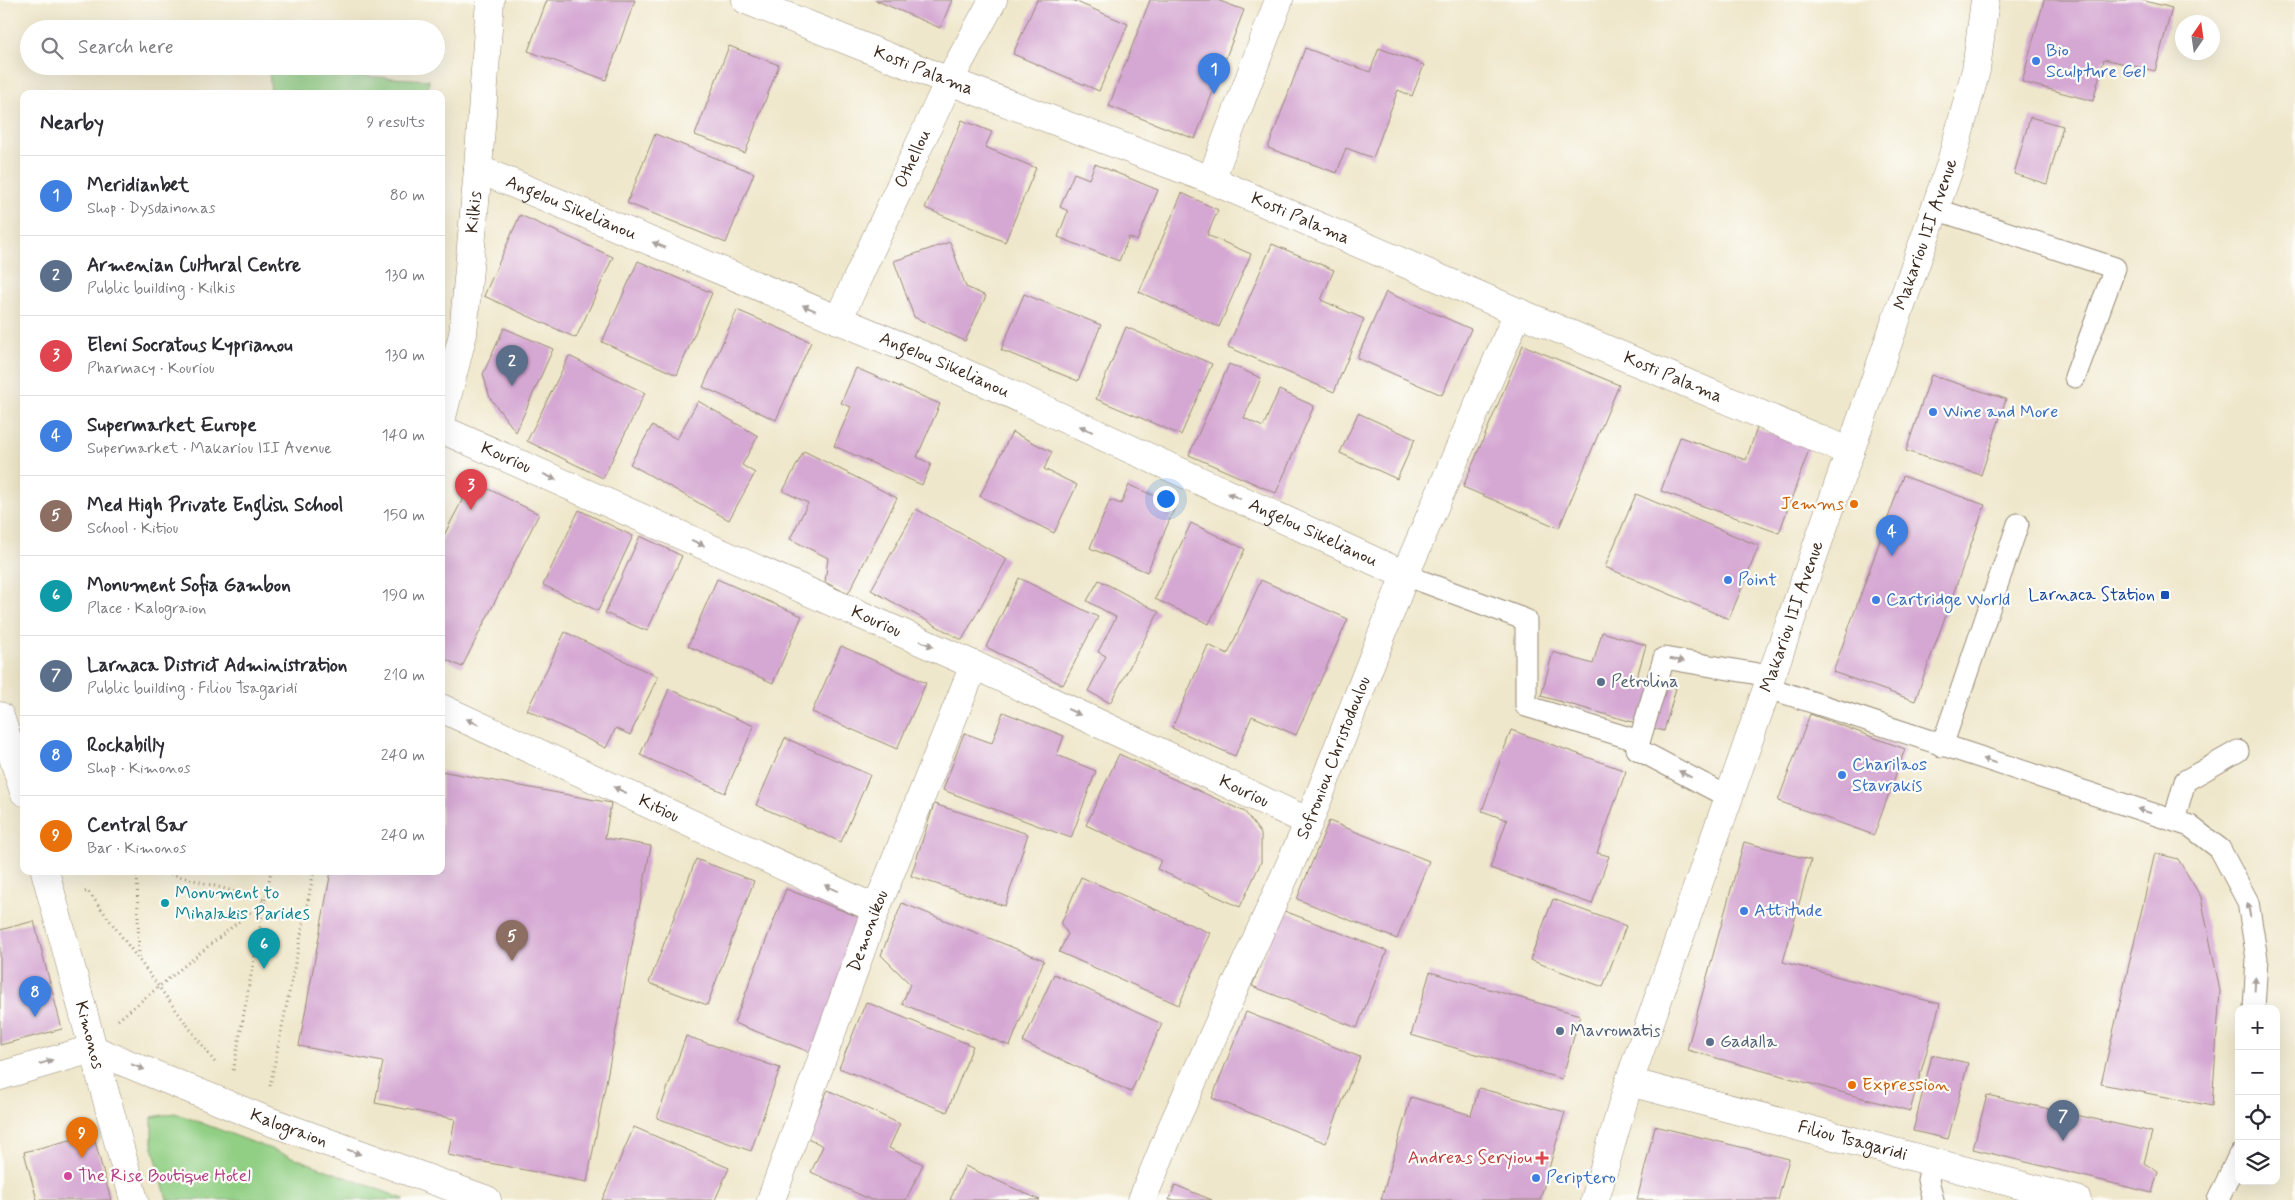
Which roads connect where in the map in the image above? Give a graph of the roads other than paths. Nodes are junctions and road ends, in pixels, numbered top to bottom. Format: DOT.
graph roads {
  1 [pos="490,0"];
  2 [pos="746,0"];
  3 [pos="993,0"];
  4 [pos="1279,0"];
  5 [pos="1985,0"];
  6 [pos="949,81"];
  7 [pos="478,169"];
  8 [pos="1211,180"];
  9 [pos="1935,209"];
  10 [pos="1518,312"];
  11 [pos="838,320"];
  12 [pos="2076,377"];
  13 [pos="445,406"];
  14 [pos="445,431"];
  15 [pos="1850,452"];
  16 [pos="2018,524"];
  17 [pos="1405,575"];
  18 [pos="974,665"];
  19 [pos="1768,682"];
  20 [pos="445,710"];
  21 [pos="0,716"];
  22 [pos="1639,741"];
  23 [pos="1942,746"];
  24 [pos="2238,751"];
  25 [pos="20,779"];
  26 [pos="1728,797"];
  27 [pos="2174,820"];
  28 [pos="1308,822"];
  29 [pos="47,875"];
  30 [pos="876,909"];
  31 [pos="2254,1005"];
  32 [pos="92,1048"];
  33 [pos="0,1076"];
  34 [pos="1629,1082"];
  35 [pos="1932,1162"];
  36 [pos="2235,1164"];
  37 [pos="134,1200"];
  38 [pos="487,1200"];
  39 [pos="771,1200"];
  40 [pos="1142,1200"];
  41 [pos="1595,1200"];
  42 [pos="1933,1200"];
  43 [pos="2077,1200"];
  44 [pos="2218,1200"];
  1 -- 7 [label="street, Kilkis"];
  2 -- 6 [label="street, Kosti Palama"];
  3 -- 6 [label="street, Othellou"];
  4 -- 8 [label="street"];
  5 -- 9 [label="street, Makariou III Avenue"];
  6 -- 8 [label="street, Kosti Palama"];
  6 -- 11 [label="street, Othellou"];
  11 -- 7 [label="street, Angelou Sikelianou, one-way"];
  7 -- 13 [label="street, Kilkis"];
  8 -- 10 [label="street, Kosti Palama"];
  9 -- 12 [label="lane"];
  9 -- 15 [label="street, Makariou III Avenue"];
  10 -- 15 [label="street, Kosti Palama"];
  10 -- 17 [label="street, Sofroniou Christodoulou"];
  17 -- 11 [label="street, Angelou Sikelianou, one-way"];
  14 -- 18 [label="street, Kouriou, one-way"];
  15 -- 19 [label="street, Makariou III Avenue"];
  16 -- 23 [label="lane"];
  17 -- 22 [label="lane"];
  17 -- 28 [label="street, Sofroniou Christodoulou"];
  18 -- 28 [label="street, Kouriou, one-way"];
  18 -- 30 [label="street, Demonikou"];
  22 -- 19 [label="lane, one-way"];
  19 -- 23 [label="lane"];
  19 -- 26 [label="street, Makariou III Avenue"];
  30 -- 20 [label="street, Kitiou, one-way"];
  21 -- 25 [label="street"];
  26 -- 22 [label="lane, one-way"];
  27 -- 23 [label="lane, one-way"];
  24 -- 27 [label="lane"];
  26 -- 34 [label="street, Makariou III Avenue"];
  31 -- 27 [label="lane, one-way"];
  28 -- 40 [label="street, Sofroniou Christodoulou"];
  29 -- 32 [label="street, Kimonos"];
  30 -- 39 [label="street, Demonikou"];
  33 -- 32 [label="street, one-way"];
  32 -- 37 [label="street, Kimonos"];
  32 -- 38 [label="street, Kalograion, one-way"];
  34 -- 35 [label="street, Filiou Tsagaridi"];
  34 -- 41 [label="street, Makariou III Avenue"];
  35 -- 42 [label="lane"];
  35 -- 43 [label="street, Filiou Tsagaridi"];
  36 -- 44 [label="lane"];
}
